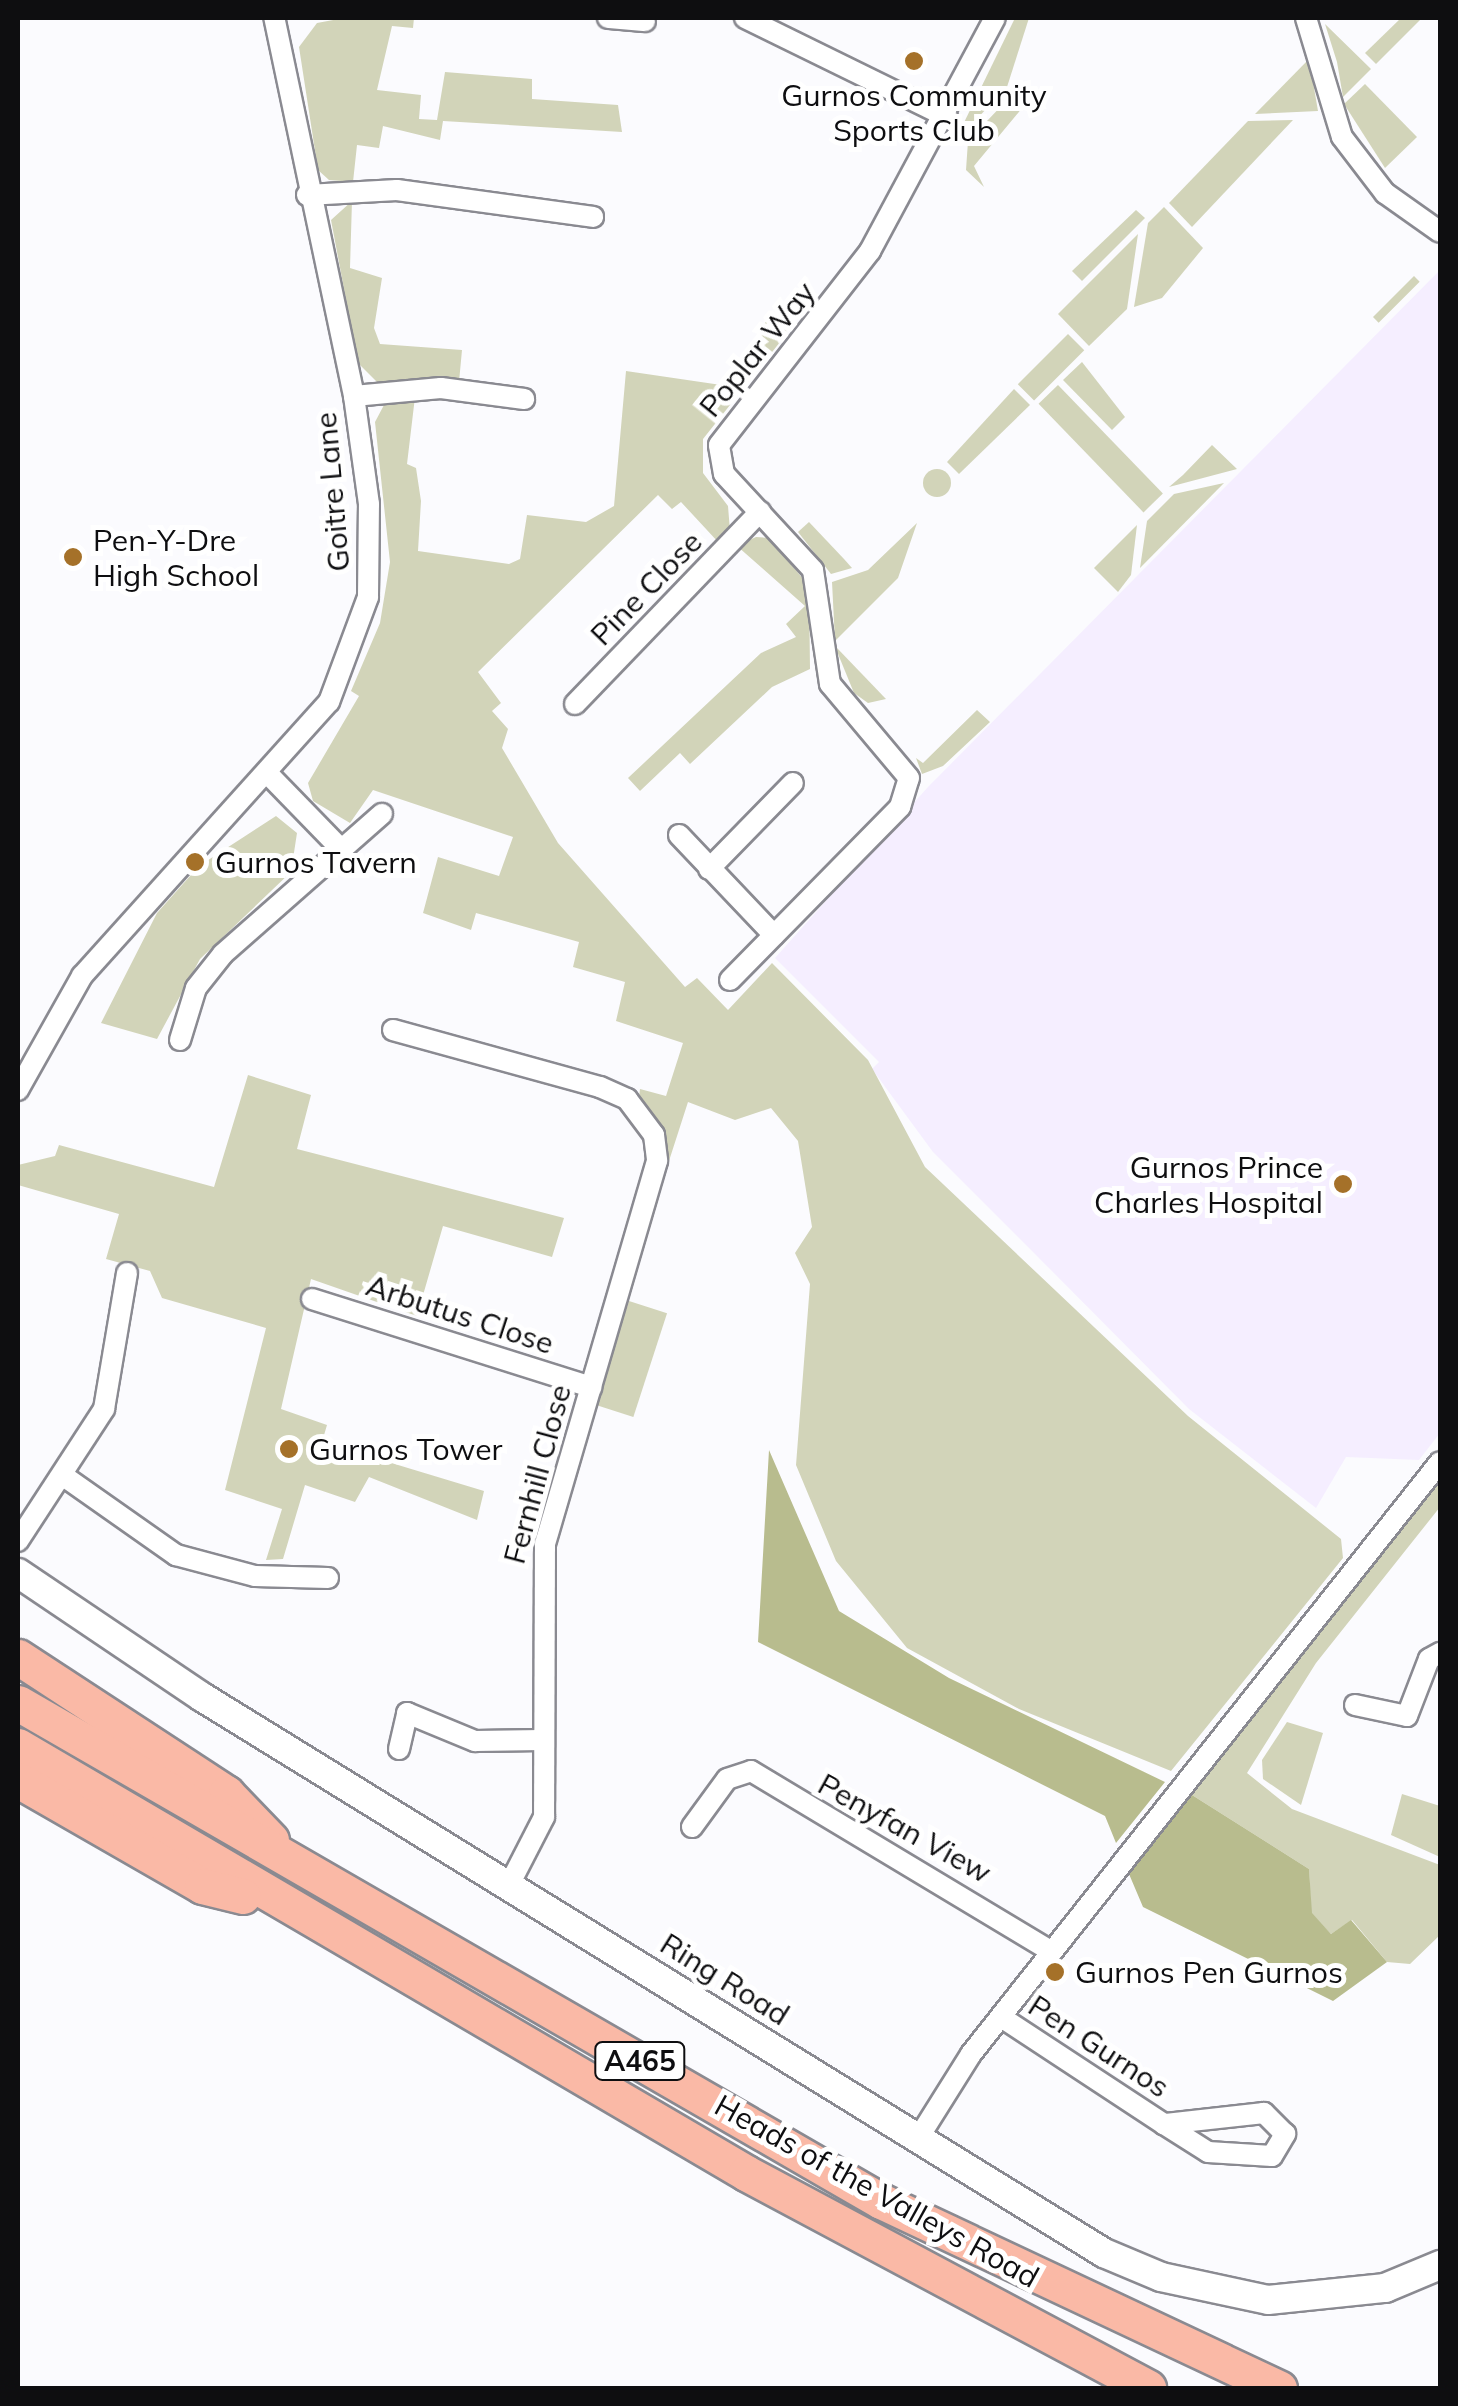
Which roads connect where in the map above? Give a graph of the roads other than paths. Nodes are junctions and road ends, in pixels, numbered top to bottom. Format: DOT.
graph roads {
  1 [pos="274,18"];
  2 [pos="608,18"];
  3 [pos="744,18"];
  4 [pos="995,18"];
  5 [pos="1306,18"];
  6 [pos="645,21"];
  7 [pos="947,117"];
  8 [pos="308,195"];
  9 [pos="593,216"];
  10 [pos="1440,232"];
  11 [pos="354,396"];
  12 [pos="524,399"];
  13 [pos="760,512"];
  14 [pos="575,704"];
  15 [pos="268,774"];
  16 [pos="794,784"];
  17 [pos="382,814"];
  18 [pos="678,835"];
  19 [pos="340,848"];
  20 [pos="709,868"];
  21 [pos="774,936"];
  22 [pos="730,980"];
  23 [pos="393,1030"];
  24 [pos="180,1040"];
  25 [pos="18,1090"];
  26 [pos="126,1274"];
  27 [pos="312,1299"];
  28 [pos="591,1387"];
  29 [pos="1440,1462"];
  30 [pos="65,1477"];
  31 [pos="18,1541"];
  32 [pos="18,1573"];
  33 [pos="328,1578"];
  34 [pos="1440,1652"];
  35 [pos="18,1657"];
  36 [pos="18,1703"];
  37 [pos="1355,1705"];
  38 [pos="542,1740"];
  39 [pos="18,1746"];
  40 [pos="399,1749"];
  41 [pos="18,1780"];
  42 [pos="692,1827"];
  43 [pos="301,1872"];
  44 [pos="510,1885"];
  45 [pos="282,1906"];
  46 [pos="1052,1952"];
  47 [pos="1002,2017"];
  48 [pos="1164,2124"];
  49 [pos="920,2137"];
  50 [pos="1440,2265"];
  51 [pos="1148,2388"];
  52 [pos="1280,2388"];
  1 -- 8 [label="street, Goitre Lane"];
  2 -- 6 [label="street"];
  3 -- 7 [label="street"];
  4 -- 7 [label="street, Poplar Way"];
  5 -- 10 [label="street"];
  7 -- 13 [label="street, Poplar Way"];
  8 -- 9 [label="street"];
  8 -- 11 [label="street, Goitre Lane"];
  11 -- 12 [label="street"];
  11 -- 15 [label="street, Goitre Lane"];
  13 -- 14 [label="street, Pine Close"];
  13 -- 21 [label="street, Poplar Way"];
  15 -- 19 [label="street"];
  15 -- 25 [label="street, Goitre Lane"];
  16 -- 20 [label="street"];
  17 -- 19 [label="street"];
  18 -- 20 [label="street"];
  19 -- 24 [label="street"];
  20 -- 21 [label="street"];
  21 -- 22 [label="street, Poplar Way"];
  23 -- 28 [label="street, Fernhill Close"];
  26 -- 30 [label="street"];
  27 -- 28 [label="street, Arbutus Close"];
  28 -- 38 [label="street, Fernhill Close"];
  29 -- 46 [label="street"];
  30 -- 31 [label="street"];
  30 -- 33 [label="street"];
  32 -- 44 [label="street, Ring Road"];
  34 -- 37 [label="street"];
  35 -- 43 [label="highway"];
  36 -- 43 [label="highway, Heads of the Valleys Road / A465"];
  38 -- 40 [label="street"];
  38 -- 44 [label="street, Fernhill Close"];
  39 -- 45 [label="highway, Heads of the Valleys Road / A465"];
  41 -- 45 [label="highway"];
  42 -- 46 [label="street, Penyfan View"];
  43 -- 52 [label="highway, Heads of the Valleys Road / A465"];
  44 -- 49 [label="street, Ring Road"];
  45 -- 51 [label="highway, Heads of the Valleys Road / A465"];
  46 -- 47 [label="street"];
  47 -- 48 [label="street, Pen Gurnos"];
  47 -- 49 [label="street"];
  48 -- 48 [label="street, Pen Gurnos"];
  49 -- 50 [label="street, Ring Road"];
}
